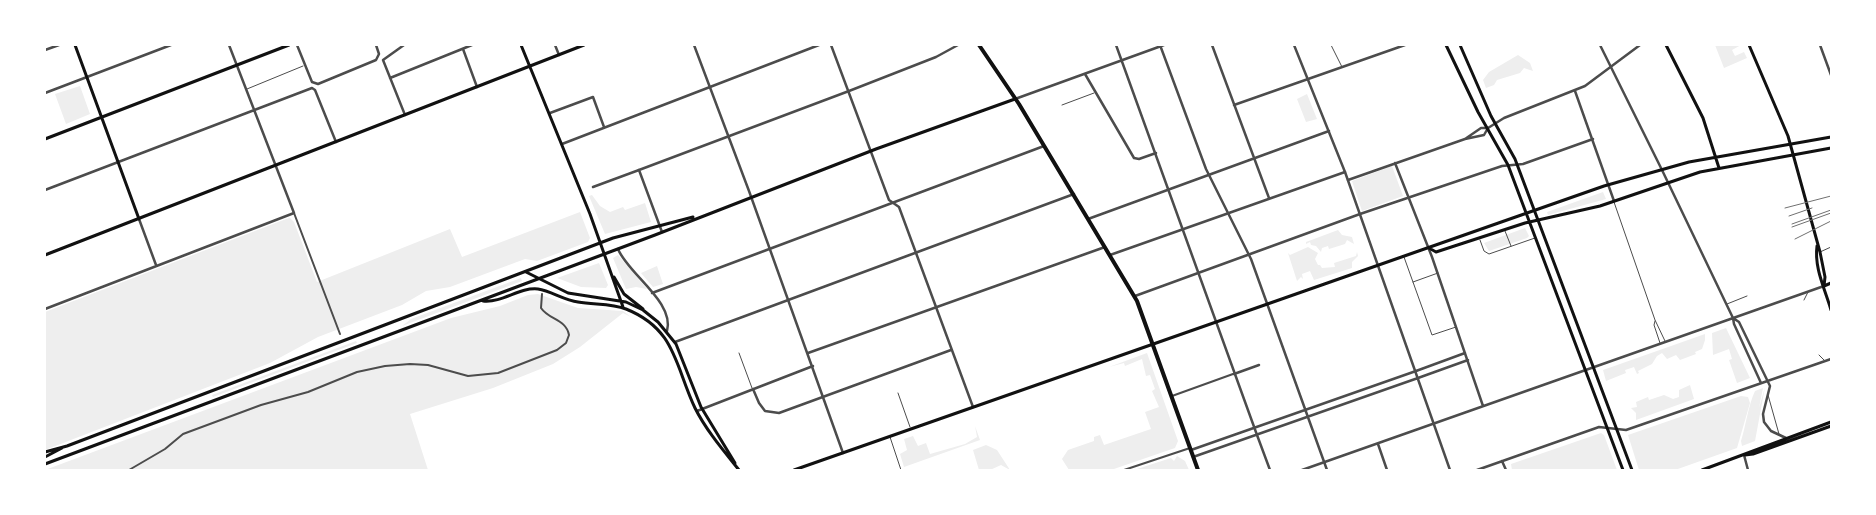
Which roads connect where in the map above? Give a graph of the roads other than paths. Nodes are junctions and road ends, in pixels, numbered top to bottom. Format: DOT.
graph roads {
  1 [pos="59,45"];
  2 [pos="74,45"];
  3 [pos="171,45"];
  4 [pos="229,45"];
  5 [pos="289,45"];
  6 [pos="297,45"];
  7 [pos="376,45"];
  8 [pos="404,45"];
  9 [pos="472,45"];
  10 [pos="521,45"];
  11 [pos="555,45"];
  12 [pos="584,45"];
  13 [pos="694,45"];
  14 [pos="819,45"];
  15 [pos="831,45"];
  16 [pos="958,45"];
  17 [pos="978,45"];
  18 [pos="1116,45"];
  19 [pos="1161,45"];
  20 [pos="1212,45"];
  21 [pos="1294,45"];
  22 [pos="1331,45"];
  23 [pos="1405,45"];
  24 [pos="1446,45"];
  25 [pos="1460,45"];
  26 [pos="1600,45"];
  27 [pos="1640,45"];
  28 [pos="1666,45"];
  29 [pos="1749,45"];
  30 [pos="1820,45"];
  31 [pos="463,49"];
  32 [pos="45,50"];
  33 [pos="559,55"];
  34 [pos="1122,61"];
  35 [pos="305,65"];
  36 [pos="237,66"];
  37 [pos="531,66"];
  38 [pos="1342,67"];
  39 [pos="1611,67"];
  40 [pos="1084,74"];
  41 [pos="1831,75"];
  42 [pos="86,77"];
  43 [pos="390,78"];
  44 [pos="1308,79"];
  45 [pos="477,87"];
  46 [pos="710,88"];
  47 [pos="246,89"];
  48 [pos="849,91"];
  49 [pos="1575,91"];
  50 [pos="45,93"];
  51 [pos="1095,93"];
  52 [pos="1016,99"];
  53 [pos="1062,105"];
  54 [pos="1234,105"];
  55 [pos="254,111"];
  56 [pos="550,114"];
  57 [pos="405,116"];
  58 [pos="101,118"];
  59 [pos="1495,123"];
  60 [pos="604,127"];
  61 [pos="1488,128"];
  62 [pos="1329,132"];
  63 [pos="728,136"];
  64 [pos="1831,137"];
  65 [pos="45,139"];
  66 [pos="1465,139"];
  67 [pos="1593,139"];
  68 [pos="336,142"];
  69 [pos="562,144"];
  70 [pos="1790,144"];
  71 [pos="1044,146"];
  72 [pos="1831,148"];
  73 [pos="871,151"];
  74 [pos="1156,153"];
  75 [pos="1793,155"];
  76 [pos="1716,157"];
  77 [pos="1254,160"];
  78 [pos="119,163"];
  79 [pos="1395,163"];
  80 [pos="1517,164"];
  81 [pos="1508,165"];
  82 [pos="276,166"];
  83 [pos="1719,168"];
  84 [pos="639,170"];
  85 [pos="1662,170"];
  86 [pos="1345,172"];
  87 [pos="1208,174"];
  88 [pos="1348,180"];
  89 [pos="1669,182"];
  90 [pos="1609,185"];
  91 [pos="593,187"];
  92 [pos="1169,189"];
  93 [pos="45,190"];
  94 [pos="1074,194"];
  95 [pos="751,196"];
  96 [pos="1269,198"];
  97 [pos="1408,198"];
  98 [pos="1614,201"];
  99 [pos="894,203"];
  100 [pos="1534,211"];
  101 [pos="1228,212"];
  102 [pos="294,213"];
  103 [pos="1526,213"];
  104 [pos="1360,214"];
  105 [pos="700,215"];
  106 [pos="138,218"];
  107 [pos="1088,219"];
  108 [pos="1539,222"];
  109 [pos="1530,223"];
  110 [pos="660,226"];
  111 [pos="1182,229"];
  112 [pos="1505,230"];
  113 [pos="662,232"];
  114 [pos="1480,237"];
  115 [pos="1536,238"];
  116 [pos="601,243"];
  117 [pos="1817,243"];
  118 [pos="1511,246"];
  119 [pos="1831,247"];
  120 [pos="1105,248"];
  121 [pos="1428,248"];
  122 [pos="618,249"];
  123 [pos="771,249"];
  124 [pos="1820,252"];
  125 [pos="605,254"];
  126 [pos="916,254"];
  127 [pos="1249,254"];
  128 [pos="45,255"];
  129 [pos="1110,255"];
  130 [pos="1404,256"];
  131 [pos="156,265"];
  132 [pos="1378,265"];
  133 [pos="526,272"];
  134 [pos="1198,272"];
  135 [pos="1438,273"];
  136 [pos="612,275"];
  137 [pos="538,279"];
  138 [pos="1412,282"];
  139 [pos="1831,283"];
  140 [pos="1824,286"];
  141 [pos="1808,292"];
  142 [pos="652,293"];
  143 [pos="542,294"];
  144 [pos="1135,296"];
  145 [pos="1747,296"];
  146 [pos="620,300"];
  147 [pos="789,300"];
  148 [pos="1804,300"];
  149 [pos="480,301"];
  150 [pos="1269,304"];
  151 [pos="1726,305"];
  152 [pos="624,308"];
  153 [pos="936,308"];
  154 [pos="45,309"];
  155 [pos="1831,310"];
  156 [pos="647,313"];
  157 [pos="1733,318"];
  158 [pos="1655,320"];
  159 [pos="1216,321"];
  160 [pos="1457,326"];
  161 [pos="667,331"];
  162 [pos="340,334"];
  163 [pos="675,342"];
  164 [pos="1665,342"];
  165 [pos="1154,343"];
  166 [pos="1660,344"];
  167 [pos="951,350"];
  168 [pos="739,353"];
  169 [pos="808,353"];
  170 [pos="1465,353"];
  171 [pos="1819,355"];
  172 [pos="1831,359"];
  173 [pos="1468,360"];
  174 [pos="1825,361"];
  175 [pos="1259,365"];
  176 [pos="813,366"];
  177 [pos="1594,367"];
  178 [pos="1416,371"];
  179 [pos="1586,371"];
  180 [pos="1234,374"];
  181 [pos="1418,378"];
  182 [pos="1767,381"];
  183 [pos="1761,383"];
  184 [pos="753,389"];
  185 [pos="898,393"];
  186 [pos="1768,395"];
  187 [pos="823,396"];
  188 [pos="1172,396"];
  189 [pos="1484,406"];
  190 [pos="973,407"];
  191 [pos="702,409"];
  192 [pos="1306,409"];
  193 [pos="697,411"];
  194 [pos="1308,417"];
  195 [pos="1831,422"];
  196 [pos="1433,424"];
  197 [pos="1831,426"];
  198 [pos="1254,428"];
  199 [pos="1607,428"];
  200 [pos="911,429"];
  201 [pos="1617,430"];
  202 [pos="1257,435"];
  203 [pos="1779,435"];
  204 [pos="890,436"];
  205 [pos="1786,438"];
  206 [pos="1378,444"];
  207 [pos="67,446"];
  208 [pos="1191,449"];
  209 [pos="45,452"];
  210 [pos="843,453"];
  211 [pos="1744,455"];
  212 [pos="45,457"];
  213 [pos="1193,457"];
  214 [pos="1502,461"];
  215 [pos="1324,462"];
  216 [pos="45,464"];
  217 [pos="738,469"];
  218 [pos="129,470"];
  219 [pos="794,470"];
  220 [pos="902,470"];
  221 [pos="1124,470"];
  222 [pos="1198,470"];
  223 [pos="1270,470"];
  224 [pos="1302,470"];
  225 [pos="1327,470"];
  226 [pos="1387,470"];
  227 [pos="1450,470"];
  228 [pos="1477,470"];
  229 [pos="1506,470"];
  230 [pos="1623,470"];
  231 [pos="1632,470"];
  232 [pos="1702,470"];
  233 [pos="1748,470"];
  1 -- 32 [label="street"];
  2 -- 42 [label="main road"];
  3 -- 42 [label="street"];
  4 -- 36 [label="street"];
  5 -- 36 [label="main road"];
  6 -- 35 [label="street"];
  7 -- 35 [label="street"];
  8 -- 43 [label="street"];
  9 -- 31 [label="street"];
  10 -- 37 [label="main road"];
  11 -- 33 [label="street"];
  12 -- 33 [label="main road"];
  13 -- 46 [label="street"];
  14 -- 46 [label="street"];
  15 -- 48 [label="street"];
  16 -- 48 [label="street"];
  17 -- 52 [label="main road"];
  18 -- 34 [label="street"];
  19 -- 34 [label="street"];
  19 -- 87 [label="street"];
  20 -- 54 [label="street"];
  21 -- 44 [label="street"];
  22 -- 38 [label="lane"];
  23 -- 38 [label="street"];
  24 -- 61 [label="main road"];
  25 -- 59 [label="main road"];
  26 -- 39 [label="street"];
  27 -- 39 [label="street"];
  28 -- 76 [label="main road"];
  29 -- 70 [label="main road"];
  30 -- 41 [label="street"];
  31 -- 43 [label="street"];
  31 -- 45 [label="street"];
  33 -- 37 [label="main road"];
  34 -- 40 [label="street"];
  34 -- 74 [label="street"];
  35 -- 47 [label="lane"];
  36 -- 47 [label="street"];
  36 -- 58 [label="main road"];
  37 -- 45 [label="main road"];
  37 -- 56 [label="main road"];
  38 -- 44 [label="street"];
  39 -- 49 [label="street"];
  39 -- 85 [label="street"];
  40 -- 51 [label="street"];
  40 -- 52 [label="street"];
  42 -- 50 [label="street"];
  42 -- 58 [label="main road"];
  43 -- 57 [label="street"];
  44 -- 54 [label="street"];
  44 -- 62 [label="street"];
  45 -- 57 [label="main road"];
  46 -- 60 [label="street"];
  46 -- 63 [label="street"];
  47 -- 55 [label="street"];
  48 -- 63 [label="street"];
  48 -- 73 [label="street"];
  49 -- 59 [label="street"];
  49 -- 67 [label="street"];
  51 -- 53 [label="lane"];
  51 -- 74 [label="street"];
  52 -- 71 [label="main road"];
  52 -- 73 [label="main road"];
  54 -- 77 [label="street"];
  55 -- 68 [label="street"];
  55 -- 78 [label="street"];
  55 -- 82 [label="street"];
  56 -- 60 [label="street"];
  56 -- 69 [label="main road"];
  57 -- 68 [label="main road"];
  58 -- 65 [label="main road"];
  58 -- 78 [label="main road"];
  59 -- 61 [label="street"];
  59 -- 80 [label="main road"];
  60 -- 69 [label="street"];
  61 -- 66 [label="street"];
  61 -- 66 [label="street"];
  61 -- 81 [label="main road"];
  62 -- 77 [label="street"];
  62 -- 86 [label="street"];
  63 -- 84 [label="street"];
  63 -- 95 [label="street"];
  64 -- 70 [label="main road"];
  66 -- 79 [label="street"];
  67 -- 80 [label="street"];
  67 -- 90 [label="street"];
  68 -- 82 [label="main road"];
  69 -- 116 [label="main road"];
  70 -- 75 [label="main road"];
  70 -- 76 [label="main road"];
  71 -- 94 [label="main road"];
  71 -- 99 [label="street"];
  72 -- 75 [label="main road"];
  73 -- 95 [label="main road"];
  73 -- 99 [label="street"];
  74 -- 92 [label="street"];
  75 -- 83 [label="main road"];
  75 -- 117 [label="main road"];
  76 -- 83 [label="main road"];
  76 -- 85 [label="main road"];
  77 -- 87 [label="street"];
  77 -- 96 [label="street"];
  78 -- 93 [label="street"];
  78 -- 106 [label="main road"];
  79 -- 88 [label="street"];
  79 -- 97 [label="street"];
  80 -- 81 [label="street"];
  80 -- 100 [label="main road"];
  81 -- 97 [label="street"];
  81 -- 103 [label="main road"];
  82 -- 102 [label="street"];
  82 -- 106 [label="main road"];
  83 -- 89 [label="main road"];
  84 -- 91 [label="street"];
  84 -- 110 [label="street"];
  85 -- 89 [label="street"];
  85 -- 90 [label="main road"];
  86 -- 88 [label="street"];
  86 -- 96 [label="street"];
  87 -- 92 [label="street"];
  87 -- 101 [label="street"];
  88 -- 104 [label="street"];
  89 -- 98 [label="main road"];
  89 -- 151 [label="street"];
  90 -- 98 [label="street"];
  90 -- 100 [label="main road"];
  92 -- 107 [label="street"];
  92 -- 111 [label="street"];
  94 -- 107 [label="main road"];
  94 -- 126 [label="street"];
  95 -- 105 [label="main road"];
  95 -- 123 [label="street"];
  96 -- 101 [label="street"];
  97 -- 104 [label="street"];
  97 -- 121 [label="street"];
  98 -- 108 [label="main road"];
  98 -- 158 [label="lane"];
  99 -- 123 [label="street"];
  99 -- 126 [label="street"];
  100 -- 103 [label="main road"];
  100 -- 108 [label="main road"];
  101 -- 111 [label="street"];
  101 -- 127 [label="street"];
  102 -- 131 [label="street"];
  102 -- 162 [label="street"];
  103 -- 109 [label="main road"];
  103 -- 121 [label="main road"];
  104 -- 127 [label="street"];
  104 -- 132 [label="street"];
  105 -- 110 [label="main road"];
  105 -- 113 [label="main road"];
  106 -- 128 [label="main road"];
  106 -- 131 [label="street"];
  107 -- 120 [label="main road"];
  108 -- 109 [label="main road"];
  108 -- 177 [label="main road"];
  109 -- 112 [label="main road"];
  109 -- 115 [label="main road"];
  110 -- 113 [label="street"];
  110 -- 116 [label="main road"];
  111 -- 129 [label="street"];
  111 -- 134 [label="street"];
  112 -- 114 [label="main road"];
  112 -- 118 [label="lane"];
  113 -- 122 [label="main road"];
  114 -- 118 [label="lane"];
  114 -- 121 [label="main road"];
  115 -- 118 [label="lane"];
  115 -- 179 [label="main road"];
  116 -- 125 [label="main road"];
  116 -- 133 [label="main road"];
  117 -- 124 [label="main road"];
  117 -- 140 [label="main road"];
  119 -- 124 [label="lane"];
  120 -- 129 [label="main road"];
  120 -- 153 [label="street"];
  121 -- 130 [label="main road"];
  121 -- 135 [label="street"];
  122 -- 125 [label="main road"];
  122 -- 142 [label="street"];
  123 -- 142 [label="street"];
  123 -- 147 [label="street"];
  124 -- 140 [label="main road"];
  125 -- 136 [label="main road"];
  125 -- 137 [label="main road"];
  126 -- 147 [label="street"];
  126 -- 153 [label="street"];
  127 -- 134 [label="street"];
  127 -- 150 [label="street"];
  129 -- 144 [label="main road"];
  130 -- 132 [label="main road"];
  130 -- 138 [label="lane"];
  131 -- 154 [label="street"];
  132 -- 150 [label="main road"];
  132 -- 178 [label="street"];
  133 -- 137 [label="main road"];
  133 -- 207 [label="main road"];
  134 -- 144 [label="street"];
  134 -- 159 [label="street"];
  135 -- 138 [label="lane"];
  135 -- 160 [label="street"];
  136 -- 146 [label="main road"];
  136 -- 156 [label="main road"];
  137 -- 146 [label="main road"];
  137 -- 149 [label="main road"];
  138 -- 160 [label="lane"];
  139 -- 140 [label="main road"];
  140 -- 141 [label="street"];
  140 -- 155 [label="main road"];
  141 -- 148 [label="lane"];
  141 -- 157 [label="street"];
  142 -- 161 [label="street"];
  143 -- 218 [label="street"];
  144 -- 165 [label="main road"];
  145 -- 151 [label="lane"];
  146 -- 152 [label="main road"];
  146 -- 156 [label="main road"];
  147 -- 163 [label="street"];
  147 -- 169 [label="street"];
  149 -- 152 [label="main road"];
  149 -- 216 [label="main road"];
  150 -- 159 [label="main road"];
  150 -- 192 [label="street"];
  151 -- 157 [label="street"];
  152 -- 193 [label="main road"];
  153 -- 167 [label="street"];
  153 -- 169 [label="street"];
  156 -- 161 [label="main road"];
  157 -- 164 [label="street"];
  157 -- 182 [label="street"];
  157 -- 183 [label="street"];
  158 -- 164 [label="lane"];
  158 -- 166 [label="lane"];
  159 -- 165 [label="main road"];
  159 -- 180 [label="street"];
  160 -- 170 [label="street"];
  161 -- 163 [label="main road"];
  163 -- 191 [label="main road"];
  164 -- 166 [label="street"];
  165 -- 188 [label="main road"];
  165 -- 190 [label="main road"];
  166 -- 177 [label="street"];
  167 -- 187 [label="street"];
  167 -- 190 [label="street"];
  168 -- 184 [label="lane"];
  169 -- 176 [label="street"];
  170 -- 173 [label="street"];
  170 -- 178 [label="street"];
  171 -- 174 [label="lane"];
  172 -- 174 [label="street"];
  173 -- 181 [label="street"];
  173 -- 189 [label="street"];
  174 -- 182 [label="street"];
  175 -- 180 [label="street"];
  176 -- 184 [label="street"];
  176 -- 187 [label="street"];
  177 -- 179 [label="street"];
  177 -- 201 [label="main road"];
  178 -- 181 [label="street"];
  178 -- 192 [label="street"];
  179 -- 189 [label="street"];
  179 -- 199 [label="main road"];
  180 -- 188 [label="street"];
  180 -- 198 [label="street"];
  181 -- 194 [label="street"];
  181 -- 196 [label="street"];
  182 -- 183 [label="street"];
  182 -- 186 [label="street"];
  183 -- 201 [label="street"];
  184 -- 187 [label="street"];
  184 -- 191 [label="street"];
  185 -- 200 [label="lane"];
  186 -- 203 [label="lane"];
  186 -- 203 [label="street"];
  187 -- 210 [label="street"];
  188 -- 208 [label="main road"];
  189 -- 196 [label="street"];
  190 -- 200 [label="main road"];
  191 -- 193 [label="street"];
  191 -- 217 [label="main road"];
  192 -- 194 [label="street"];
  192 -- 198 [label="street"];
  193 -- 217 [label="main road"];
  194 -- 202 [label="street"];
  194 -- 215 [label="street"];
  195 -- 205 [label="main road"];
  196 -- 206 [label="street"];
  196 -- 227 [label="street"];
  197 -- 211 [label="main road"];
  198 -- 202 [label="street"];
  198 -- 208 [label="street"];
  199 -- 201 [label="street"];
  199 -- 214 [label="street"];
  199 -- 230 [label="main road"];
  200 -- 204 [label="main road"];
  201 -- 231 [label="main road"];
  202 -- 213 [label="street"];
  202 -- 223 [label="street"];
  203 -- 205 [label="street"];
  204 -- 210 [label="main road"];
  204 -- 220 [label="lane"];
  205 -- 211 [label="main road"];
  206 -- 215 [label="street"];
  206 -- 226 [label="street"];
  207 -- 209 [label="main road"];
  207 -- 212 [label="main road"];
  208 -- 213 [label="main road"];
  208 -- 221 [label="street"];
  210 -- 219 [label="main road"];
  211 -- 232 [label="main road"];
  211 -- 233 [label="street"];
  213 -- 222 [label="main road"];
  214 -- 228 [label="street"];
  214 -- 229 [label="street"];
  215 -- 224 [label="street"];
  215 -- 225 [label="street"];
}
